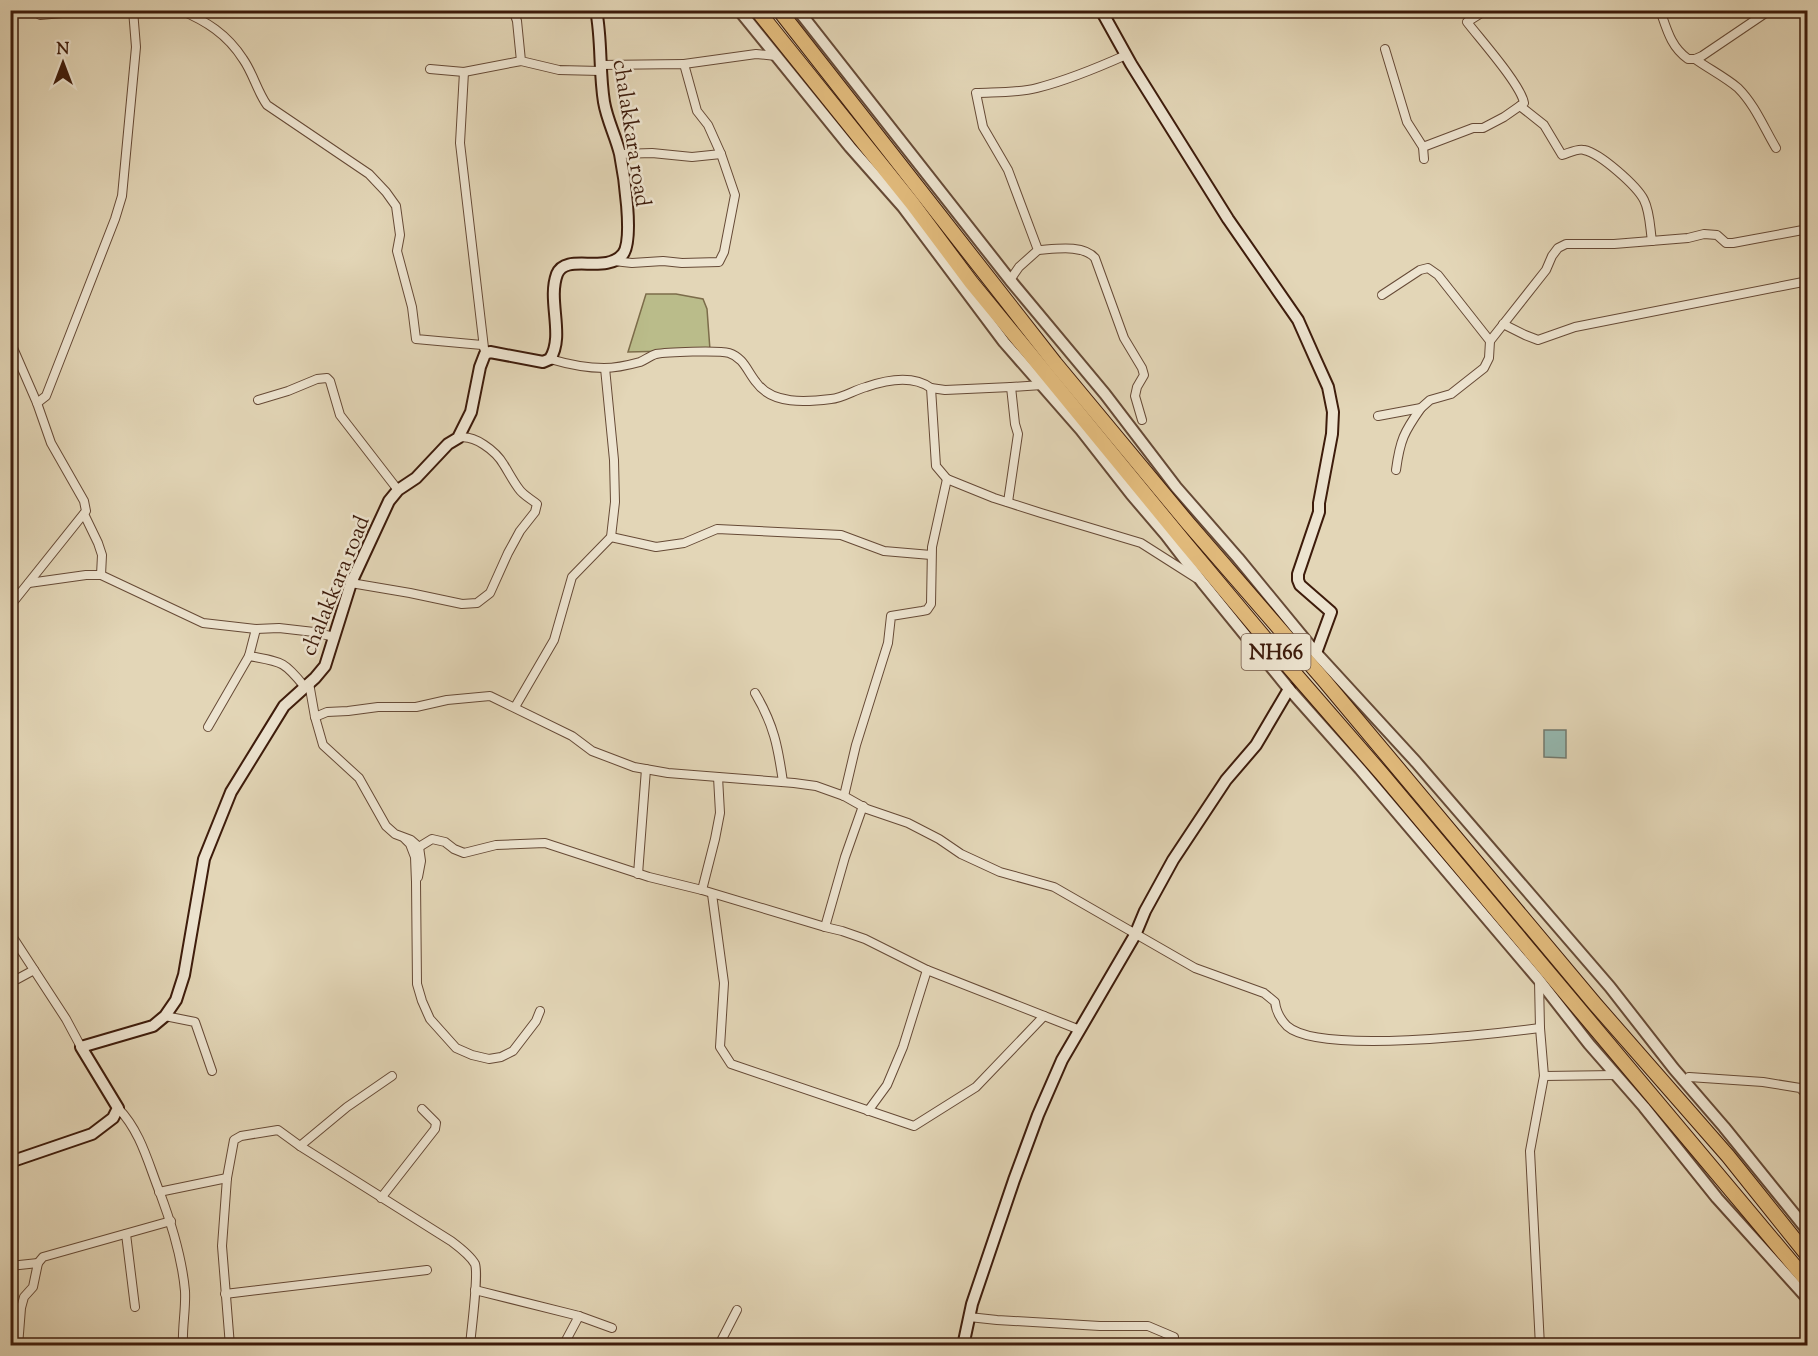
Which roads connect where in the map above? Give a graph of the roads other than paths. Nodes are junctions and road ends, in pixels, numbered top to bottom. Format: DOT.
graph roads {
  1 [pos="96,10"];
  2 [pos="133,10"];
  3 [pos="180,10"];
  4 [pos="513,10"];
  5 [pos="596,10"];
  6 [pos="740,10"];
  7 [pos="757,10"];
  8 [pos="779,10"];
  9 [pos="798,10"];
  10 [pos="1101,10"];
  11 [pos="1485,10"];
  12 [pos="1660,10"];
  13 [pos="1770,10"];
  14 [pos="40,15"];
  15 [pos="1385,49"];
  16 [pos="1126,55"];
  17 [pos="776,56"];
  18 [pos="521,61"];
  19 [pos="1689,61"];
  20 [pos="684,64"];
  21 [pos="600,68"];
  22 [pos="430,69"];
  23 [pos="464,72"];
  24 [pos="1520,106"];
  25 [pos="1423,147"];
  26 [pos="1776,148"];
  27 [pos="620,154"];
  28 [pos="722,154"];
  29 [pos="1424,159"];
  30 [pos="1808,229"];
  31 [pos="1652,241"];
  32 [pos="1038,250"];
  33 [pos="614,261"];
  34 [pos="1010,280"];
  35 [pos="1808,280"];
  36 [pos="1382,296"];
  37 [pos="1503,324"];
  38 [pos="10,341"];
  39 [pos="1490,341"];
  40 [pos="485,349"];
  41 [pos="550,359"];
  42 [pos="604,368"];
  43 [pos="1042,385"];
  44 [pos="1011,387"];
  45 [pos="931,388"];
  46 [pos="258,400"];
  47 [pos="37,403"];
  48 [pos="1421,408"];
  49 [pos="1378,416"];
  50 [pos="1142,420"];
  51 [pos="458,438"];
  52 [pos="1396,470"];
  53 [pos="947,479"];
  54 [pos="398,490"];
  55 [pos="1008,502"];
  56 [pos="84,514"];
  57 [pos="611,537"];
  58 [pos="932,555"];
  59 [pos="101,575"];
  60 [pos="1202,582"];
  61 [pos="29,583"];
  62 [pos="351,583"];
  63 [pos="10,606"];
  64 [pos="256,628"];
  65 [pos="334,637"];
  66 [pos="1316,653"];
  67 [pos="249,656"];
  68 [pos="307,685"];
  69 [pos="1289,689"];
  70 [pos="755,693"];
  71 [pos="515,707"];
  72 [pos="315,717"];
  73 [pos="208,727"];
  74 [pos="646,769"];
  75 [pos="718,777"];
  76 [pos="783,782"];
  77 [pos="844,796"];
  78 [pos="862,806"];
  79 [pos="405,839"];
  80 [pos="419,847"];
  81 [pos="638,874"];
  82 [pos="417,882"];
  83 [pos="702,890"];
  84 [pos="712,894"];
  85 [pos="825,927"];
  86 [pos="10,933"];
  87 [pos="1135,935"];
  88 [pos="34,970"];
  89 [pos="927,970"];
  90 [pos="1539,980"];
  91 [pos="10,983"];
  92 [pos="540,1011"];
  93 [pos="165,1016"];
  94 [pos="1044,1016"];
  95 [pos="1540,1028"];
  96 [pos="1080,1029"];
  97 [pos="81,1047"];
  98 [pos="486,1050"];
  99 [pos="489,1059"];
  100 [pos="212,1071"];
  101 [pos="1616,1075"];
  102 [pos="392,1076"];
  103 [pos="1544,1076"];
  104 [pos="1689,1077"];
  105 [pos="1808,1107"];
  106 [pos="118,1108"];
  107 [pos="422,1109"];
  108 [pos="868,1111"];
  109 [pos="300,1146"];
  110 [pos="10,1162"];
  111 [pos="227,1178"];
  112 [pos="159,1192"];
  113 [pos="381,1197"];
  114 [pos="171,1221"];
  115 [pos="1808,1231"];
  116 [pos="126,1234"];
  117 [pos="1808,1256"];
  118 [pos="38,1263"];
  119 [pos="10,1266"];
  120 [pos="427,1270"];
  121 [pos="1808,1282"];
  122 [pos="475,1290"];
  123 [pos="225,1294"];
  124 [pos="1808,1299"];
  125 [pos="135,1307"];
  126 [pos="737,1310"];
  127 [pos="579,1316"];
  128 [pos="969,1317"];
  129 [pos="612,1328"];
  130 [pos="18,1346"];
  131 [pos="183,1346"];
  132 [pos="230,1346"];
  133 [pos="470,1346"];
  134 [pos="563,1346"];
  135 [pos="721,1346"];
  136 [pos="963,1346"];
  137 [pos="1173,1346"];
  138 [pos="1540,1346"];
  1 -- 14 [label="street"];
  2 -- 47 [label="street"];
  3 -- 40 [label="street"];
  4 -- 18 [label="street"];
  5 -- 21 [label="street, chalakkara road"];
  6 -- 17 [label="street"];
  7 -- 121 [label="highway, NH66"];
  8 -- 117 [label="highway, NH66"];
  9 -- 34 [label="street"];
  10 -- 16 [label="street"];
  11 -- 24 [label="street"];
  12 -- 19 [label="street"];
  13 -- 19 [label="street"];
  15 -- 25 [label="street"];
  16 -- 32 [label="street"];
  16 -- 66 [label="street"];
  17 -- 20 [label="street"];
  17 -- 43 [label="street"];
  18 -- 21 [label="street"];
  18 -- 23 [label="street"];
  19 -- 26 [label="street"];
  20 -- 21 [label="street"];
  20 -- 28 [label="street"];
  21 -- 27 [label="street, chalakkara road"];
  22 -- 23 [label="street"];
  23 -- 40 [label="street"];
  24 -- 25 [label="street"];
  24 -- 31 [label="street"];
  25 -- 29 [label="street"];
  27 -- 28 [label="street"];
  27 -- 33 [label="street, chalakkara road"];
  28 -- 33 [label="street"];
  30 -- 31 [label="street"];
  31 -- 37 [label="street"];
  32 -- 34 [label="street"];
  32 -- 50 [label="street"];
  33 -- 41 [label="street"];
  34 -- 66 [label="street"];
  35 -- 37 [label="street"];
  36 -- 39 [label="street"];
  37 -- 39 [label="street"];
  38 -- 47 [label="street"];
  39 -- 48 [label="street"];
  40 -- 41 [label="street"];
  40 -- 51 [label="street, chalakkara road"];
  41 -- 42 [label="street"];
  42 -- 45 [label="street"];
  42 -- 57 [label="street"];
  43 -- 44 [label="street"];
  43 -- 60 [label="street"];
  44 -- 45 [label="street"];
  44 -- 55 [label="street"];
  45 -- 53 [label="street"];
  46 -- 54 [label="street"];
  47 -- 56 [label="street"];
  48 -- 49 [label="street"];
  48 -- 52 [label="street"];
  51 -- 54 [label="street, chalakkara road"];
  51 -- 62 [label="street"];
  53 -- 55 [label="street"];
  53 -- 58 [label="street"];
  54 -- 62 [label="street, chalakkara road"];
  55 -- 60 [label="street"];
  56 -- 59 [label="street"];
  56 -- 61 [label="street"];
  57 -- 58 [label="street"];
  57 -- 71 [label="street"];
  58 -- 77 [label="street"];
  59 -- 61 [label="street"];
  59 -- 64 [label="street"];
  60 -- 69 [label="street"];
  61 -- 63 [label="street"];
  62 -- 65 [label="street, chalakkara road"];
  64 -- 65 [label="street"];
  64 -- 67 [label="street"];
  65 -- 68 [label="street, chalakkara road"];
  66 -- 115 [label="street"];
  67 -- 68 [label="street"];
  67 -- 73 [label="street"];
  68 -- 72 [label="street"];
  68 -- 93 [label="street, chalakkara road"];
  69 -- 87 [label="street"];
  69 -- 90 [label="street"];
  70 -- 76 [label="street"];
  71 -- 72 [label="street"];
  71 -- 74 [label="street"];
  72 -- 79 [label="street"];
  74 -- 75 [label="street"];
  74 -- 81 [label="street"];
  75 -- 76 [label="street"];
  75 -- 83 [label="street"];
  76 -- 77 [label="street"];
  77 -- 78 [label="street"];
  78 -- 85 [label="street"];
  78 -- 87 [label="street"];
  79 -- 80 [label="street"];
  79 -- 82 [label="street"];
  80 -- 81 [label="street"];
  80 -- 82 [label="street"];
  81 -- 83 [label="street"];
  82 -- 99 [label="street"];
  83 -- 84 [label="street"];
  84 -- 85 [label="street"];
  84 -- 108 [label="street"];
  85 -- 89 [label="street"];
  86 -- 88 [label="street"];
  87 -- 95 [label="street"];
  87 -- 96 [label="street"];
  88 -- 91 [label="street"];
  88 -- 97 [label="street"];
  89 -- 94 [label="street"];
  89 -- 108 [label="street"];
  90 -- 95 [label="street"];
  90 -- 101 [label="street"];
  92 -- 99 [label="street"];
  93 -- 97 [label="street"];
  93 -- 100 [label="street"];
  94 -- 96 [label="street"];
  94 -- 108 [label="street"];
  95 -- 103 [label="street"];
  96 -- 128 [label="street"];
  97 -- 106 [label="street"];
  98 -- 99 [label="street"];
  101 -- 103 [label="street"];
  101 -- 124 [label="street"];
  102 -- 109 [label="street"];
  103 -- 138 [label="street"];
  104 -- 105 [label="street"];
  106 -- 110 [label="street"];
  106 -- 112 [label="street"];
  107 -- 113 [label="street"];
  109 -- 111 [label="street"];
  109 -- 113 [label="street"];
  111 -- 112 [label="street"];
  111 -- 123 [label="street"];
  112 -- 114 [label="street"];
  113 -- 122 [label="street"];
  114 -- 116 [label="street"];
  114 -- 131 [label="street"];
  116 -- 118 [label="street"];
  116 -- 125 [label="street"];
  118 -- 119 [label="street"];
  118 -- 130 [label="street"];
  120 -- 123 [label="street"];
  122 -- 127 [label="street"];
  122 -- 133 [label="street"];
  123 -- 132 [label="street"];
  126 -- 135 [label="street"];
  127 -- 129 [label="street"];
  127 -- 134 [label="street"];
  128 -- 136 [label="street"];
  128 -- 137 [label="street"];
}
